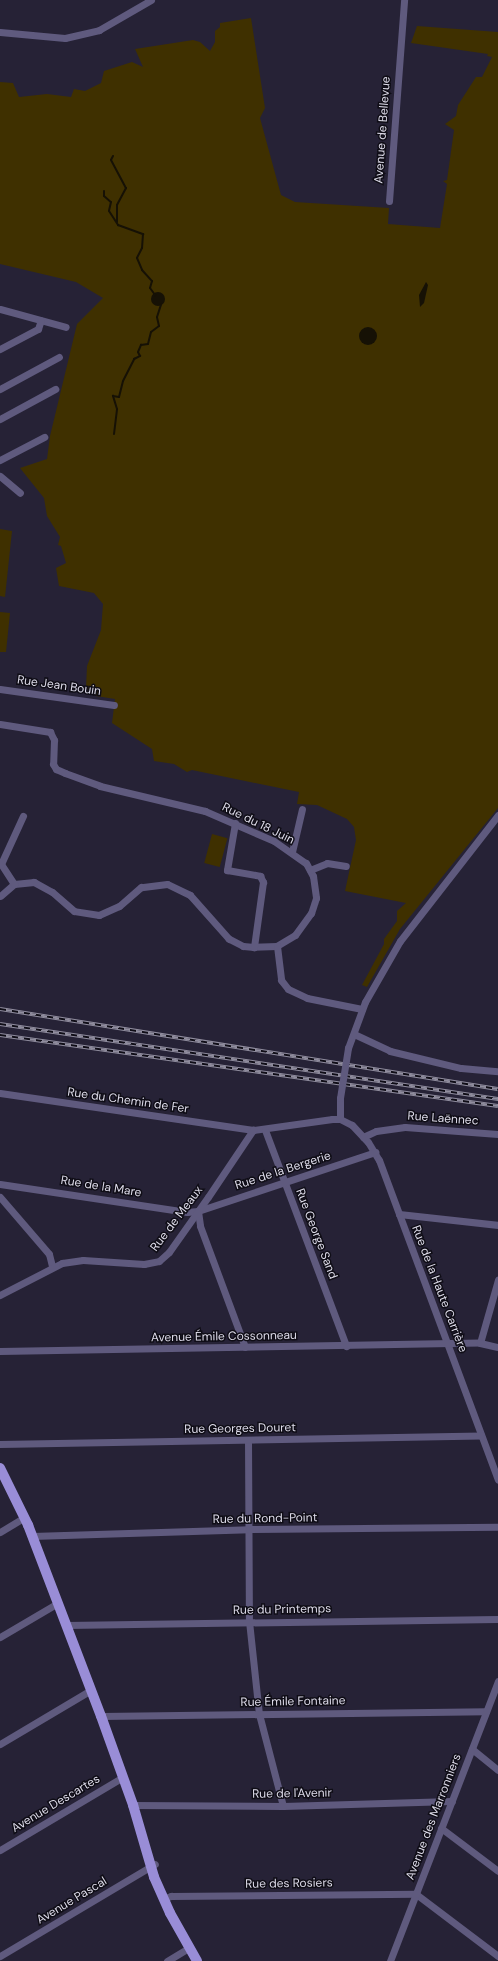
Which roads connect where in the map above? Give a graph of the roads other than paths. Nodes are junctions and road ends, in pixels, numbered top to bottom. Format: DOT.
graph roads {
  1 [pos="151,0"];
  2 [pos="404,0"];
  3 [pos="0,32"];
  4 [pos="389,201"];
  5 [pos="0,309"];
  6 [pos="41,320"];
  7 [pos="66,327"];
  8 [pos="0,349"];
  9 [pos="59,357"];
  10 [pos="0,389"];
  11 [pos="55,389"];
  12 [pos="0,419"];
  13 [pos="44,437"];
  14 [pos="0,460"];
  15 [pos="0,476"];
  16 [pos="20,493"];
  17 [pos="0,689"];
  18 [pos="114,705"];
  19 [pos="0,724"];
  20 [pos="302,809"];
  21 [pos="23,816"];
  22 [pos="498,816"];
  23 [pos="235,823"];
  24 [pos="292,852"];
  25 [pos="346,866"];
  26 [pos="310,870"];
  27 [pos="14,884"];
  28 [pos="0,896"];
  29 [pos="277,946"];
  30 [pos="254,947"];
  31 [pos="362,1009"];
  32 [pos="354,1034"];
  33 [pos="498,1071"];
  34 [pos="0,1093"];
  35 [pos="340,1119"];
  36 [pos="253,1130"];
  37 [pos="265,1130"];
  38 [pos="498,1134"];
  39 [pos="363,1136"];
  40 [pos="375,1152"];
  41 [pos="285,1182"];
  42 [pos="0,1184"];
  43 [pos="0,1197"];
  44 [pos="198,1211"];
  45 [pos="399,1214"];
  46 [pos="498,1225"];
  47 [pos="52,1266"];
  48 [pos="498,1280"];
  49 [pos="0,1295"];
  50 [pos="480,1343"];
  51 [pos="448,1344"];
  52 [pos="346,1346"];
  53 [pos="245,1347"];
  54 [pos="498,1347"];
  55 [pos="0,1351"];
  56 [pos="481,1436"];
  57 [pos="248,1440"];
  58 [pos="0,1444"];
  59 [pos="0,1468"];
  60 [pos="498,1480"];
  61 [pos="25,1517"];
  62 [pos="498,1527"];
  63 [pos="249,1529"];
  64 [pos="0,1532"];
  65 [pos="32,1536"];
  66 [pos="58,1603"];
  67 [pos="498,1618"];
  68 [pos="249,1621"];
  69 [pos="66,1625"];
  70 [pos="0,1637"];
  71 [pos="498,1681"];
  72 [pos="91,1690"];
  73 [pos="486,1712"];
  74 [pos="259,1714"];
  75 [pos="100,1716"];
  76 [pos="0,1744"];
  77 [pos="472,1749"];
  78 [pos="498,1770"];
  79 [pos="123,1777"];
  80 [pos="452,1801"];
  81 [pos="133,1805"];
  82 [pos="283,1806"];
  83 [pos="441,1828"];
  84 [pos="0,1850"];
  85 [pos="153,1865"];
  86 [pos="498,1871"];
  87 [pos="416,1894"];
  88 [pos="166,1898"];
  89 [pos="189,1948"];
  90 [pos="0,1956"];
  91 [pos="498,1956"];
  92 [pos="167,1961"];
  93 [pos="198,1961"];
  94 [pos="390,1961"];
  1 -- 3 [label="street"];
  2 -- 4 [label="street, Avenue de Bellevue"];
  5 -- 6 [label="street"];
  6 -- 7 [label="street"];
  6 -- 8 [label="street"];
  9 -- 10 [label="street"];
  11 -- 12 [label="street"];
  13 -- 14 [label="street"];
  15 -- 16 [label="street"];
  17 -- 18 [label="street, Rue Jean Bouin"];
  19 -- 23 [label="street, Rue du 18 Juin"];
  20 -- 24 [label="street"];
  21 -- 27 [label="street"];
  22 -- 31 [label="street"];
  23 -- 24 [label="street, Rue du 18 Juin"];
  23 -- 30 [label="street"];
  24 -- 26 [label="street, Rue du 18 Juin"];
  25 -- 26 [label="street"];
  26 -- 29 [label="street, Rue du 18 Juin"];
  27 -- 28 [label="street"];
  27 -- 30 [label="street, Rue du 18 Juin"];
  29 -- 30 [label="street, Rue du 18 Juin"];
  29 -- 31 [label="street"];
  31 -- 32 [label="street"];
  32 -- 33 [label="street"];
  32 -- 35 [label="street, bridge"];
  34 -- 36 [label="street, Rue du Chemin de Fer"];
  35 -- 37 [label="street"];
  35 -- 39 [label="street, Rue de la Haute Carrière"];
  36 -- 37 [label="street"];
  36 -- 44 [label="street, Rue de Meaux"];
  37 -- 41 [label="street, Rue George Sand"];
  38 -- 39 [label="street, Rue Laënnec"];
  39 -- 40 [label="street, Rue de la Haute Carrière"];
  40 -- 41 [label="street, Rue de la Bergerie"];
  40 -- 45 [label="street, Rue de la Haute Carrière"];
  41 -- 44 [label="street, Rue de la Bergerie"];
  41 -- 52 [label="street, Rue George Sand"];
  42 -- 44 [label="street, Rue de la Mare"];
  43 -- 47 [label="street"];
  44 -- 47 [label="street, Rue de Meaux"];
  44 -- 53 [label="street"];
  45 -- 46 [label="street"];
  45 -- 51 [label="street, Rue de la Haute Carrière"];
  47 -- 49 [label="street, Rue de Meaux"];
  48 -- 50 [label="street"];
  50 -- 51 [label="street, Avenue Émile Cossonneau"];
  50 -- 54 [label="street, Avenue Émile Cossonneau"];
  51 -- 52 [label="street, Avenue Émile Cossonneau"];
  51 -- 56 [label="street, Rue de la Haute Carrière"];
  52 -- 53 [label="street, Avenue Émile Cossonneau"];
  53 -- 55 [label="street, Avenue Émile Cossonneau"];
  56 -- 57 [label="street, Rue Georges Douret"];
  56 -- 60 [label="street, Rue de la Haute Carrière"];
  57 -- 58 [label="street, Rue Georges Douret"];
  57 -- 63 [label="street"];
  59 -- 61 [label="main road"];
  61 -- 64 [label="street"];
  61 -- 65 [label="main road"];
  62 -- 63 [label="street, Rue du Rond-Point"];
  63 -- 65 [label="street, Rue du Rond-Point"];
  63 -- 68 [label="street"];
  65 -- 66 [label="main road"];
  66 -- 69 [label="main road"];
  66 -- 70 [label="street"];
  67 -- 68 [label="street, Rue du Printemps"];
  68 -- 69 [label="street, Rue du Printemps"];
  68 -- 74 [label="street"];
  69 -- 72 [label="main road"];
  71 -- 73 [label="street, Avenue des Marronniers"];
  72 -- 75 [label="main road"];
  72 -- 76 [label="street"];
  73 -- 74 [label="street, Rue Émile Fontaine"];
  73 -- 77 [label="street, Avenue des Marronniers"];
  74 -- 75 [label="street, Rue Émile Fontaine"];
  74 -- 82 [label="street"];
  75 -- 79 [label="main road"];
  77 -- 78 [label="street"];
  77 -- 80 [label="street, Avenue des Marronniers"];
  79 -- 81 [label="main road"];
  79 -- 84 [label="street, Avenue Descartes"];
  80 -- 82 [label="street, Rue de l'Avenir"];
  80 -- 83 [label="street, Avenue des Marronniers"];
  81 -- 82 [label="street, Rue de l'Avenir"];
  81 -- 85 [label="main road"];
  83 -- 86 [label="street"];
  83 -- 87 [label="street, Avenue des Marronniers"];
  85 -- 88 [label="main road"];
  85 -- 90 [label="street, Avenue Pascal"];
  87 -- 88 [label="street, Rue des Rosiers"];
  87 -- 91 [label="street"];
  87 -- 94 [label="street, Avenue des Marronniers"];
  88 -- 89 [label="main road"];
  89 -- 92 [label="street"];
  89 -- 93 [label="main road"];
}
